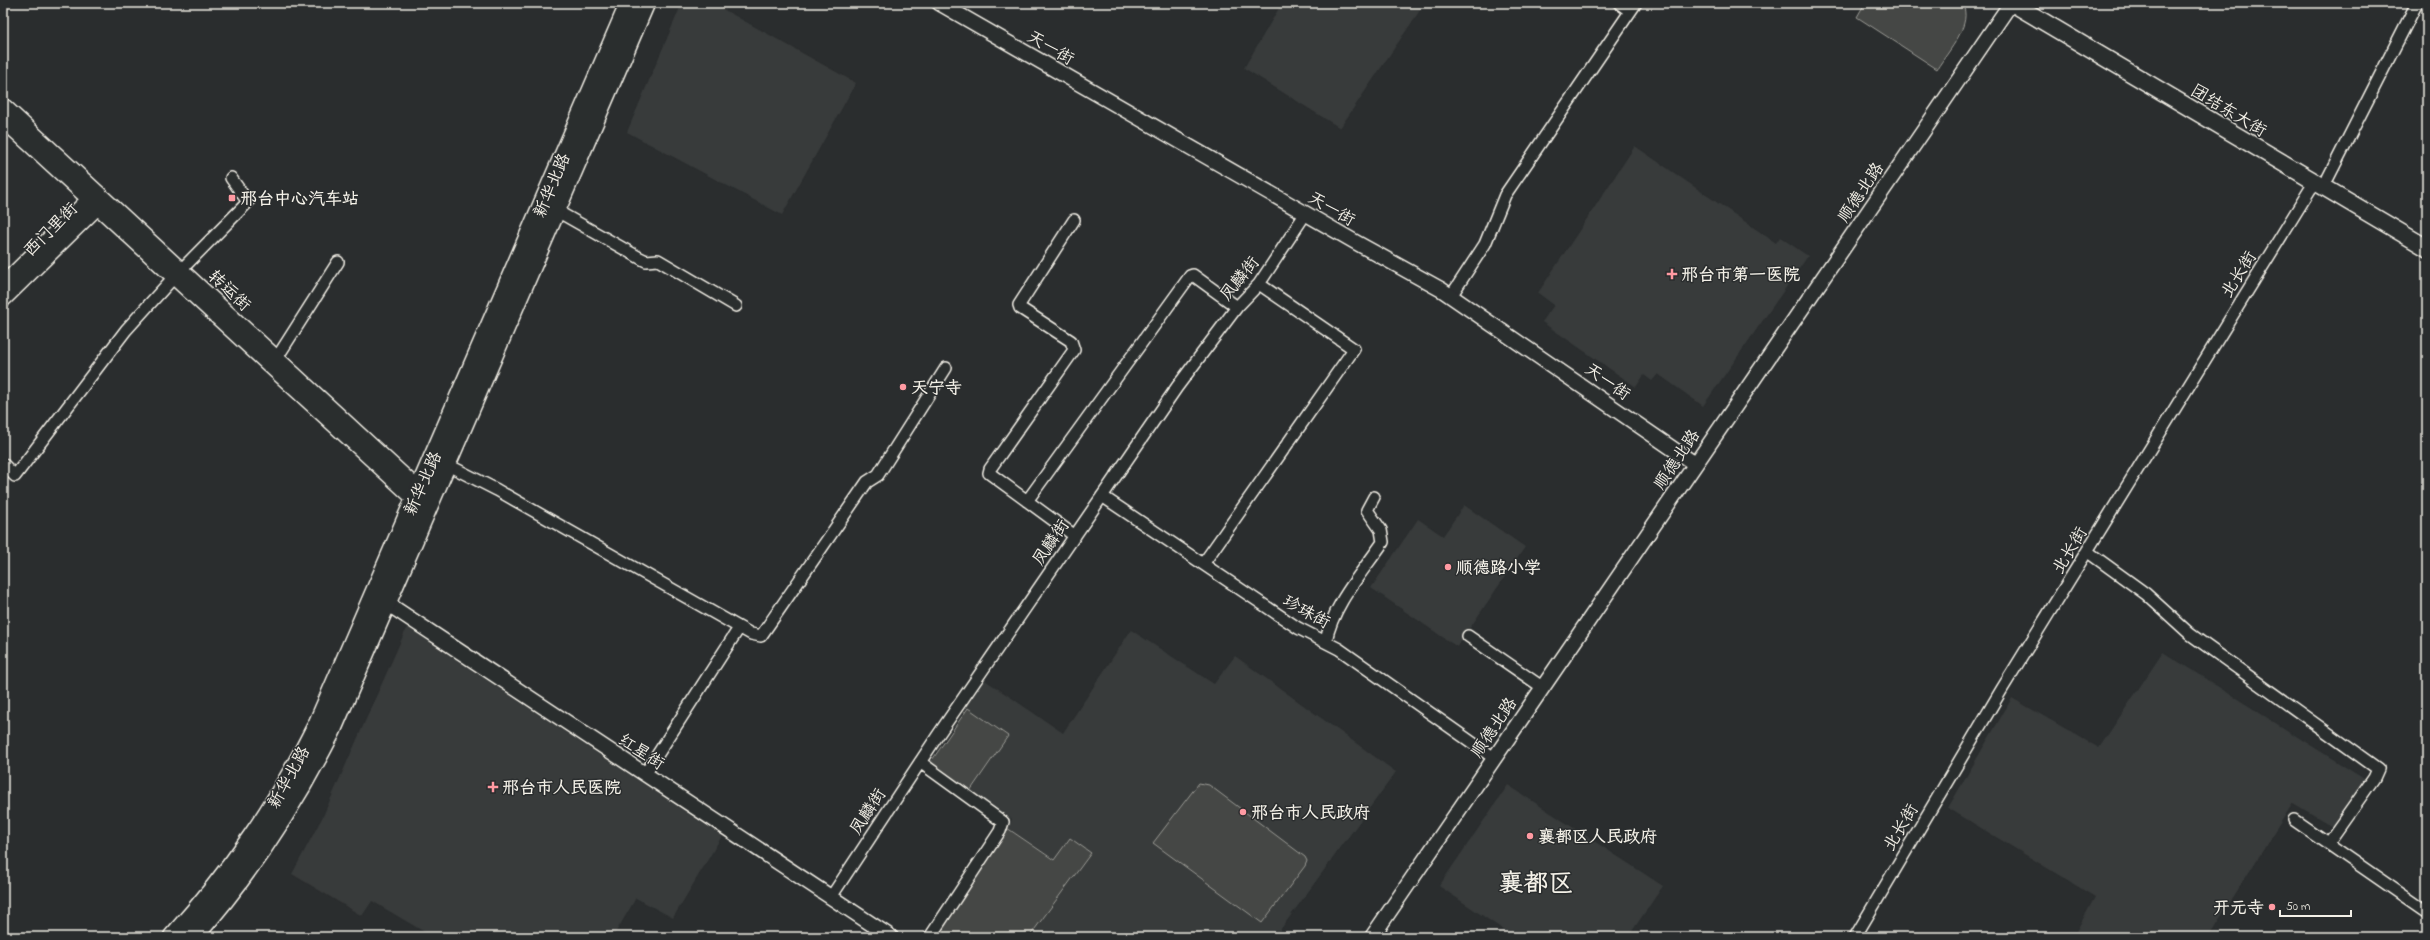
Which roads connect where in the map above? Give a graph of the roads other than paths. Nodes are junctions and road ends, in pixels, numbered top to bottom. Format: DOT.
graph roads {
  1 [pos="629,3"];
  2 [pos="646,3"];
  3 [pos="939,3"];
  4 [pos="1619,3"];
  5 [pos="2012,3"];
  6 [pos="2034,3"];
  7 [pos="2417,3"];
  8 [pos="1633,7"];
  9 [pos="3,105"];
  10 [pos="3,120"];
  11 [pos="231,178"];
  12 [pos="2321,180"];
  13 [pos="97,199"];
  14 [pos="557,211"];
  15 [pos="1306,214"];
  16 [pos="1074,220"];
  17 [pos="2427,235"];
  18 [pos="2427,248"];
  19 [pos="338,262"];
  20 [pos="178,273"];
  21 [pos="3,284"];
  22 [pos="1259,284"];
  23 [pos="1451,296"];
  24 [pos="3,300"];
  25 [pos="736,306"];
  26 [pos="1236,307"];
  27 [pos="274,362"];
  28 [pos="946,368"];
  29 [pos="3,464"];
  30 [pos="1695,464"];
  31 [pos="448,465"];
  32 [pos="417,494"];
  33 [pos="1102,496"];
  34 [pos="1374,497"];
  35 [pos="1027,502"];
  36 [pos="430,506"];
  37 [pos="1075,536"];
  38 [pos="2088,552"];
  39 [pos="1203,564"];
  40 [pos="374,595"];
  41 [pos="388,604"];
  42 [pos="739,628"];
  43 [pos="1468,636"];
  44 [pos="1326,641"];
  45 [pos="1542,687"];
  46 [pos="1494,758"];
  47 [pos="920,762"];
  48 [pos="644,774"];
  49 [pos="2294,820"];
  50 [pos="2328,843"];
  51 [pos="831,897"];
  52 [pos="2427,912"];
  53 [pos="172,937"];
  54 [pos="194,937"];
  55 [pos="890,937"];
  56 [pos="930,937"];
  57 [pos="1372,937"];
  58 [pos="1854,937"];
  1 -- 32 [label="main road, 新华北路"];
  2 -- 14 [label="main road, 新华北路"];
  3 -- 15 [label="street, 天一街"];
  4 -- 8 [label="street"];
  5 -- 12 [label="main road, 团结东大街"];
  5 -- 30 [label="street, 顺德北路"];
  6 -- 12 [label="main road, 团结东大街"];
  7 -- 12 [label="street, 北长街"];
  8 -- 23 [label="street"];
  9 -- 13 [label="street, 转运街"];
  10 -- 13 [label="street, 转运街"];
  11 -- 20 [label="street"];
  12 -- 17 [label="main road, 团结东大街"];
  12 -- 18 [label="main road, 团结东大街"];
  12 -- 38 [label="street, 北长街"];
  13 -- 20 [label="street, 转运街"];
  13 -- 21 [label="street"];
  13 -- 24 [label="street, 西门里街"];
  14 -- 25 [label="street"];
  14 -- 31 [label="main road, 新华北路"];
  15 -- 22 [label="street, 凤麟街"];
  15 -- 23 [label="street, 天一街"];
  16 -- 35 [label="street"];
  19 -- 27 [label="street"];
  20 -- 27 [label="street, 转运街"];
  20 -- 29 [label="street"];
  22 -- 26 [label="street, 凤麟街"];
  22 -- 39 [label="street"];
  23 -- 30 [label="street, 天一街"];
  26 -- 33 [label="street, 凤麟街"];
  26 -- 35 [label="street"];
  27 -- 32 [label="street, 转运街"];
  28 -- 42 [label="street"];
  30 -- 45 [label="street, 顺德北路"];
  31 -- 36 [label="main road, 新华北路"];
  31 -- 42 [label="street"];
  32 -- 36 [label="street, 转运街"];
  32 -- 40 [label="main road, 新华北路"];
  33 -- 37 [label="street, 凤麟街"];
  33 -- 39 [label="street, 珍珠街"];
  34 -- 44 [label="street"];
  35 -- 37 [label="street"];
  36 -- 41 [label="main road, 新华北路"];
  37 -- 47 [label="street, 凤麟街"];
  38 -- 50 [label="street"];
  38 -- 58 [label="street, 北长街"];
  39 -- 44 [label="street, 珍珠街"];
  40 -- 41 [label="street, 红星街"];
  40 -- 53 [label="main road, 新华北路"];
  41 -- 48 [label="street, 红星街"];
  41 -- 54 [label="main road, 新华北路"];
  42 -- 48 [label="street"];
  43 -- 45 [label="street"];
  44 -- 46 [label="street, 珍珠街"];
  45 -- 46 [label="street, 顺德北路"];
  46 -- 57 [label="street, 顺德北路"];
  47 -- 51 [label="street, 凤麟街"];
  47 -- 56 [label="street"];
  48 -- 51 [label="street, 红星街"];
  49 -- 50 [label="street"];
  50 -- 52 [label="street"];
  51 -- 55 [label="street, 红星街"];
}
